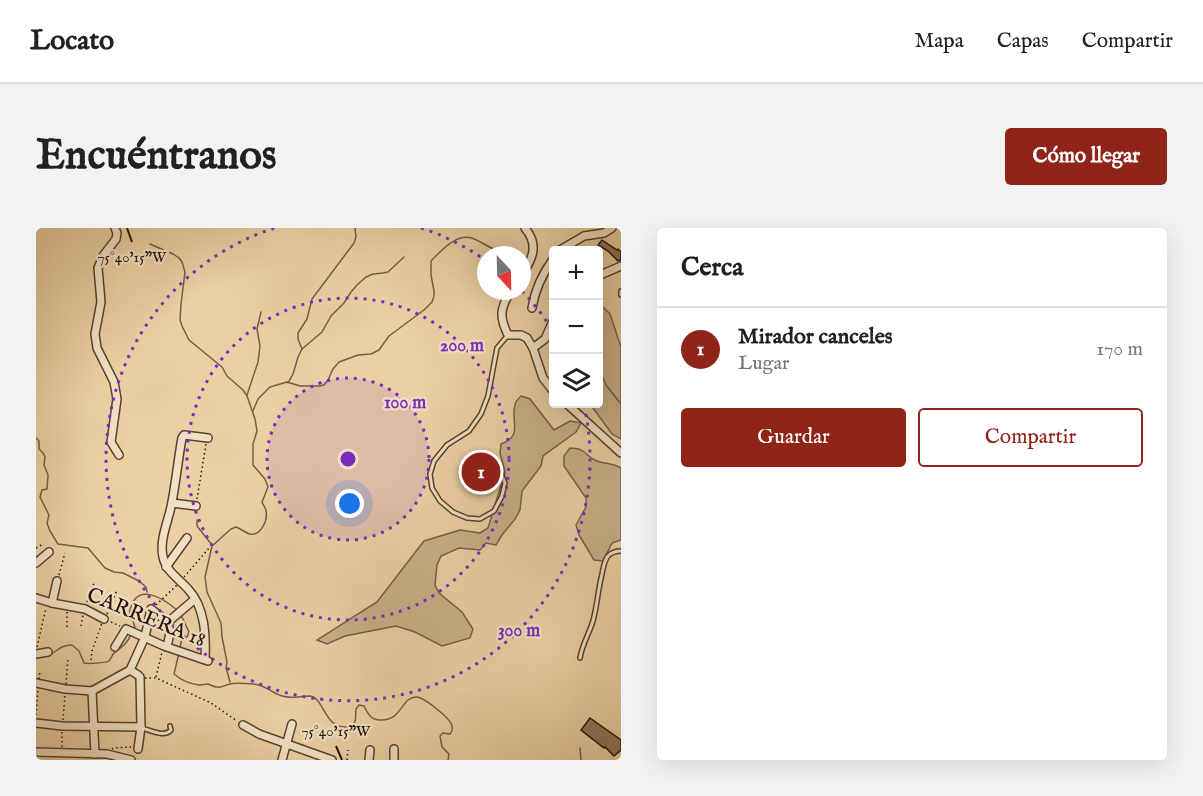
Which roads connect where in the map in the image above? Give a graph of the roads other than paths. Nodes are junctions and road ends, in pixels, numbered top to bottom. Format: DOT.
graph roads {
  1 [pos="115,228"];
  2 [pos="525,228"];
  3 [pos="612,228"];
  4 [pos="567,246"];
  5 [pos="531,258"];
  6 [pos="549,265"];
  7 [pos="621,266"];
  8 [pos="603,274"];
  9 [pos="621,291"];
  10 [pos="621,295"];
  11 [pos="507,300"];
  12 [pos="532,308"];
  13 [pos="549,329"];
  14 [pos="508,335"];
  15 [pos="533,348"];
  16 [pos="549,386"];
  17 [pos="571,408"];
  18 [pos="208,438"];
  19 [pos="621,453"];
  20 [pos="119,455"];
  21 [pos="493,481"];
  22 [pos="172,503"];
  23 [pos="196,506"];
  24 [pos="187,538"];
  25 [pos="621,551"];
  26 [pos="49,552"];
  27 [pos="36,563"];
  28 [pos="166,567"];
  29 [pos="57,581"];
  30 [pos="36,598"];
  31 [pos="195,599"];
  32 [pos="49,602"];
  33 [pos="104,619"];
  34 [pos="168,622"];
  35 [pos="145,637"];
  36 [pos="165,646"];
  37 [pos="115,647"];
  38 [pos="36,652"];
  39 [pos="48,652"];
  40 [pos="580,658"];
  41 [pos="130,670"];
  42 [pos="37,683"];
  43 [pos="92,691"];
  44 [pos="36,723"];
  45 [pos="292,724"];
  46 [pos="243,725"];
  47 [pos="170,726"];
  48 [pos="95,727"];
  49 [pos="141,727"];
  50 [pos="287,744"];
  51 [pos="138,747"];
  52 [pos="394,749"];
  53 [pos="370,750"];
  54 [pos="36,752"];
  55 [pos="308,752"];
  56 [pos="101,756"];
  57 [pos="131,760"];
  58 [pos="282,760"];
  59 [pos="305,760"];
  60 [pos="332,760"];
  61 [pos="369,760"];
  62 [pos="394,760"];
  1 -- 20 [label="street"];
  2 -- 5 [label="street"];
  3 -- 4 [label="street"];
  6 -- 12 [label="street"];
  7 -- 8 [label="street"];
  9 -- 10 [label="lane"];
  11 -- 14 [label="street"];
  13 -- 15 [label="street"];
  14 -- 15 [label="street"];
  14 -- 21 [label="lane"];
  15 -- 16 [label="street"];
  17 -- 19 [label="street"];
  18 -- 22 [label="street"];
  22 -- 23 [label="street"];
  22 -- 28 [label="street"];
  24 -- 28 [label="street"];
  25 -- 40 [label="lane"];
  26 -- 27 [label="street"];
  28 -- 31 [label="street"];
  29 -- 32 [label="street"];
  30 -- 32 [label="street, CARRERA 18"];
  31 -- 34 [label="street"];
  31 -- 36 [label="street, CARRERA 18"];
  32 -- 33 [label="street, CARRERA 18"];
  34 -- 35 [label="street"];
  34 -- 36 [label="street"];
  35 -- 36 [label="street, CARRERA 18"];
  35 -- 37 [label="street, CARRERA 18"];
  35 -- 41 [label="street"];
  38 -- 39 [label="street"];
  41 -- 43 [label="street"];
  41 -- 49 [label="street"];
  42 -- 43 [label="street"];
  43 -- 48 [label="street"];
  44 -- 48 [label="street"];
  45 -- 50 [label="street"];
  46 -- 50 [label="street"];
  47 -- 49 [label="lane"];
  48 -- 49 [label="street"];
  48 -- 56 [label="street"];
  49 -- 51 [label="street"];
  50 -- 55 [label="street"];
  50 -- 58 [label="street"];
  52 -- 62 [label="street"];
  53 -- 61 [label="street"];
  54 -- 56 [label="street"];
  55 -- 59 [label="street"];
  55 -- 60 [label="street"];
  56 -- 57 [label="street"];
}
